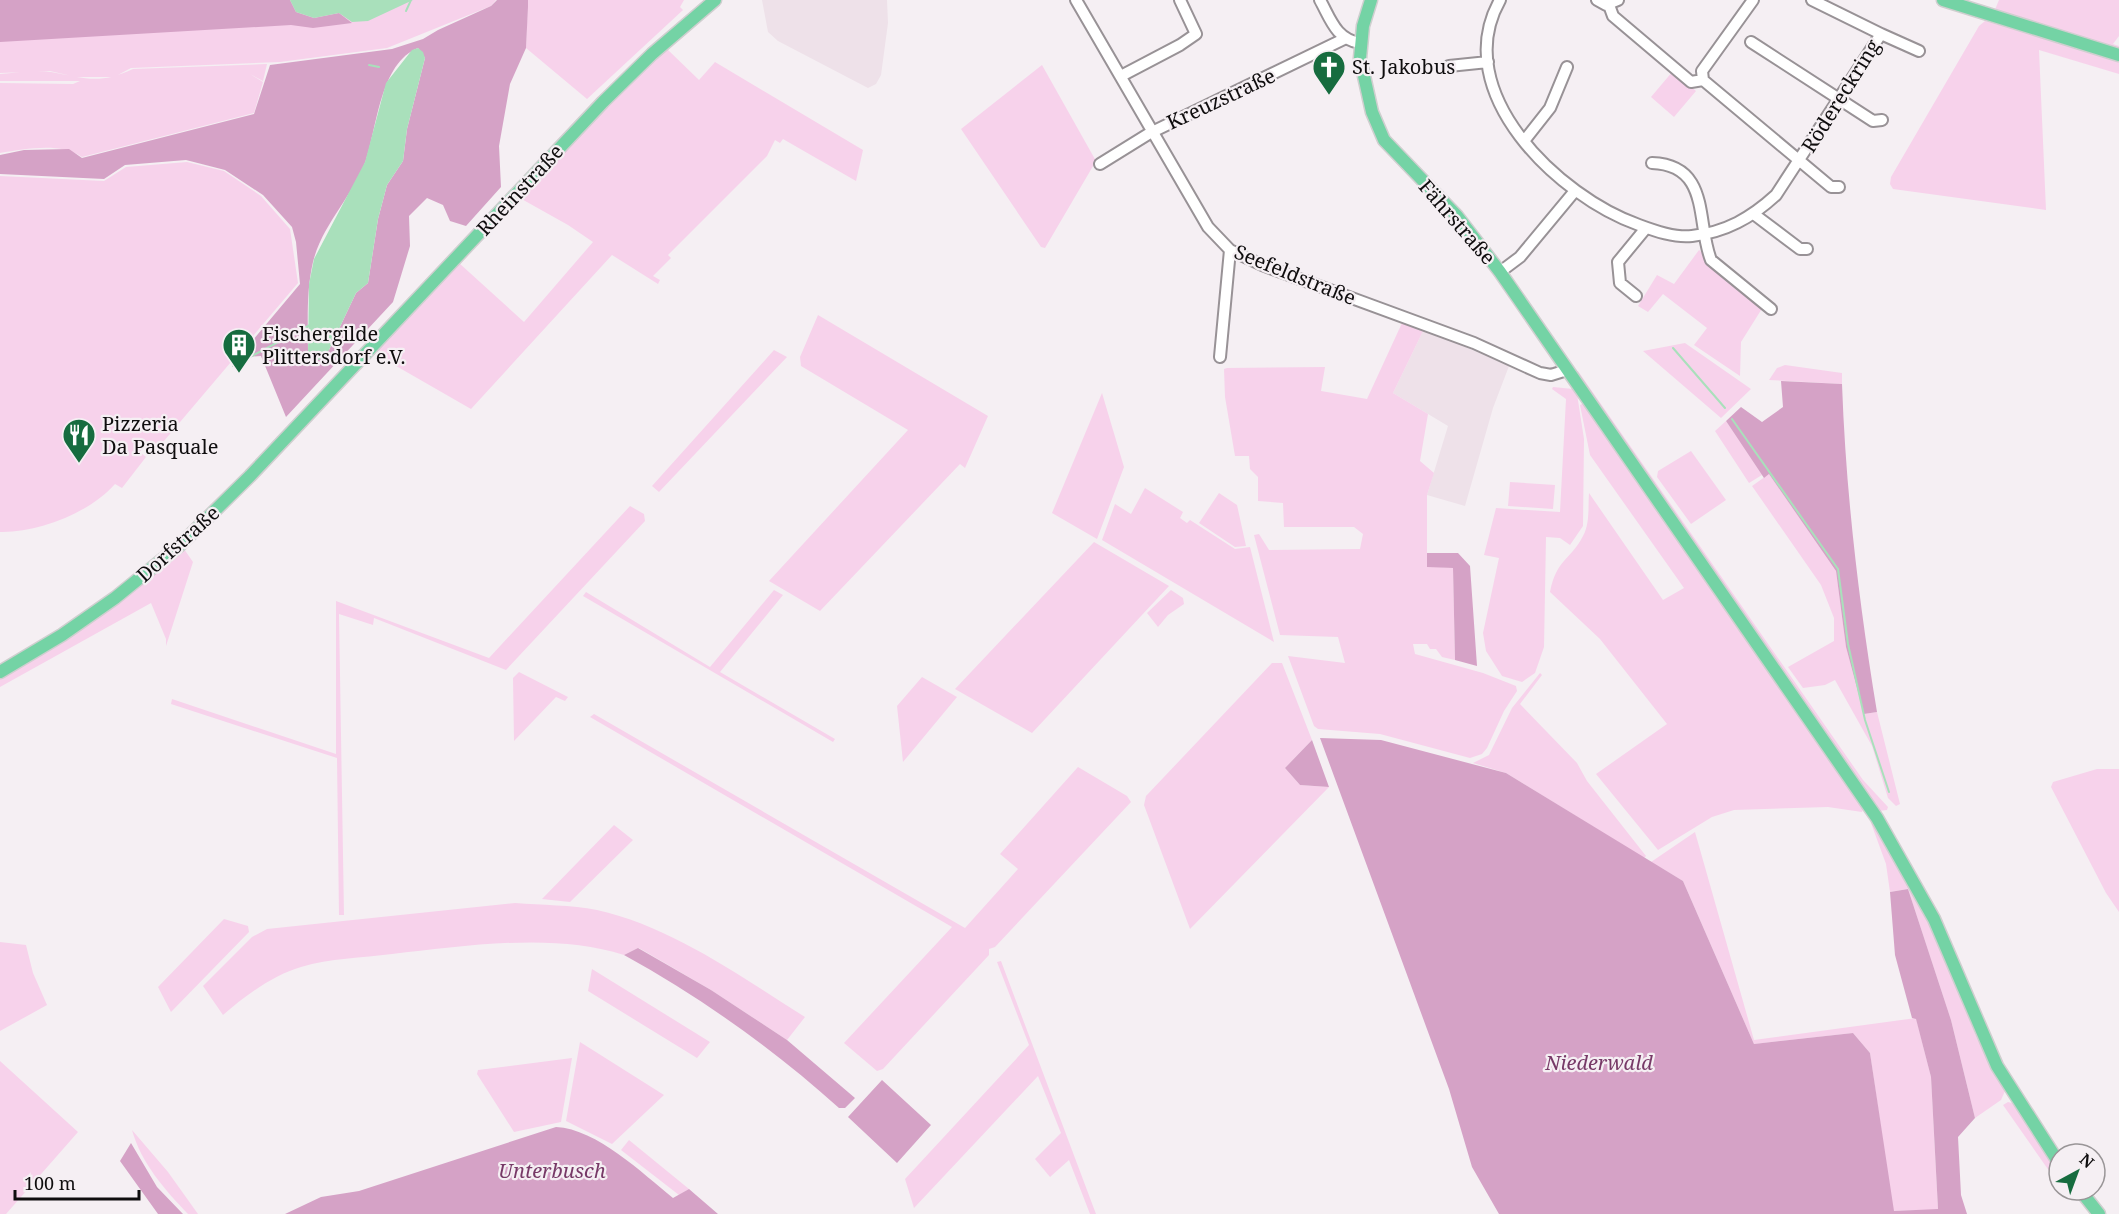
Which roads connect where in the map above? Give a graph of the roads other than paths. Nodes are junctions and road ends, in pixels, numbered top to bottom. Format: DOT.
graph roads {
  1 [pos="715,0"];
  2 [pos="1076,0"];
  3 [pos="1180,0"];
  4 [pos="1320,0"];
  5 [pos="1371,0"];
  6 [pos="1597,0"];
  7 [pos="1753,0"];
  8 [pos="1812,0"];
  9 [pos="1943,0"];
  10 [pos="1497,1"];
  11 [pos="1613,2"];
  12 [pos="1881,34"];
  13 [pos="1344,39"];
  14 [pos="1751,42"];
  15 [pos="1360,43"];
  16 [pos="1919,51"];
  17 [pos="2119,55"];
  18 [pos="1488,62"];
  19 [pos="1449,66"];
  20 [pos="1567,67"];
  21 [pos="1121,76"];
  22 [pos="1703,80"];
  23 [pos="1839,100"];
  24 [pos="1882,120"];
  25 [pos="1150,133"];
  26 [pos="1524,141"];
  27 [pos="1800,162"];
  28 [pos="1652,163"];
  29 [pos="1100,164"];
  30 [pos="1839,188"];
  31 [pos="1574,192"];
  32 [pos="1755,215"];
  33 [pos="1646,228"];
  34 [pos="1705,233"];
  35 [pos="1807,249"];
  36 [pos="1230,250"];
  37 [pos="1500,272"];
  38 [pos="1636,296"];
  39 [pos="1771,309"];
  40 [pos="1220,357"];
  41 [pos="1568,370"];
  42 [pos="333,388"];
  43 [pos="0,672"];
  44 [pos="2047,1144"];
  45 [pos="2090,1202"];
  46 [pos="2099,1214"];
  1 -- 42 [label="main road, Rheinstraße"];
  2 -- 21 [label="street, Seefeldstraße"];
  3 -- 21 [label="street"];
  4 -- 13 [label="street"];
  5 -- 15 [label="main road, Fährstraße"];
  6 -- 11 [label="street"];
  7 -- 22 [label="street"];
  8 -- 12 [label="street, Rödereckring"];
  9 -- 17 [label="main road"];
  10 -- 18 [label="street, Rödereckring"];
  11 -- 22 [label="street, Rödereckring"];
  12 -- 16 [label="street"];
  12 -- 23 [label="street, Rödereckring"];
  13 -- 15 [label="street"];
  13 -- 25 [label="street, Kreuzstraße"];
  14 -- 23 [label="street"];
  15 -- 37 [label="main road, Fährstraße"];
  18 -- 19 [label="street"];
  18 -- 26 [label="street, Rödereckring"];
  20 -- 26 [label="street"];
  21 -- 25 [label="street, Seefeldstraße"];
  22 -- 27 [label="street, Rödereckring"];
  23 -- 24 [label="street"];
  23 -- 27 [label="street, Rödereckring"];
  25 -- 29 [label="street, Kreuzstraße"];
  25 -- 36 [label="street, Seefeldstraße"];
  26 -- 31 [label="street, Rödereckring"];
  27 -- 30 [label="street"];
  27 -- 32 [label="street, Rödereckring"];
  28 -- 34 [label="street"];
  31 -- 33 [label="street, Rödereckring"];
  31 -- 37 [label="street"];
  32 -- 34 [label="street, Rödereckring"];
  32 -- 35 [label="street"];
  33 -- 34 [label="street, Rödereckring"];
  33 -- 38 [label="street"];
  34 -- 39 [label="street"];
  36 -- 40 [label="street"];
  36 -- 41 [label="street, Seefeldstraße"];
  37 -- 41 [label="main road, Fährstraße"];
  41 -- 44 [label="main road, Fährstraße"];
  42 -- 43 [label="main road, Dorfstraße"];
  45 -- 46 [label="main road"];
}
